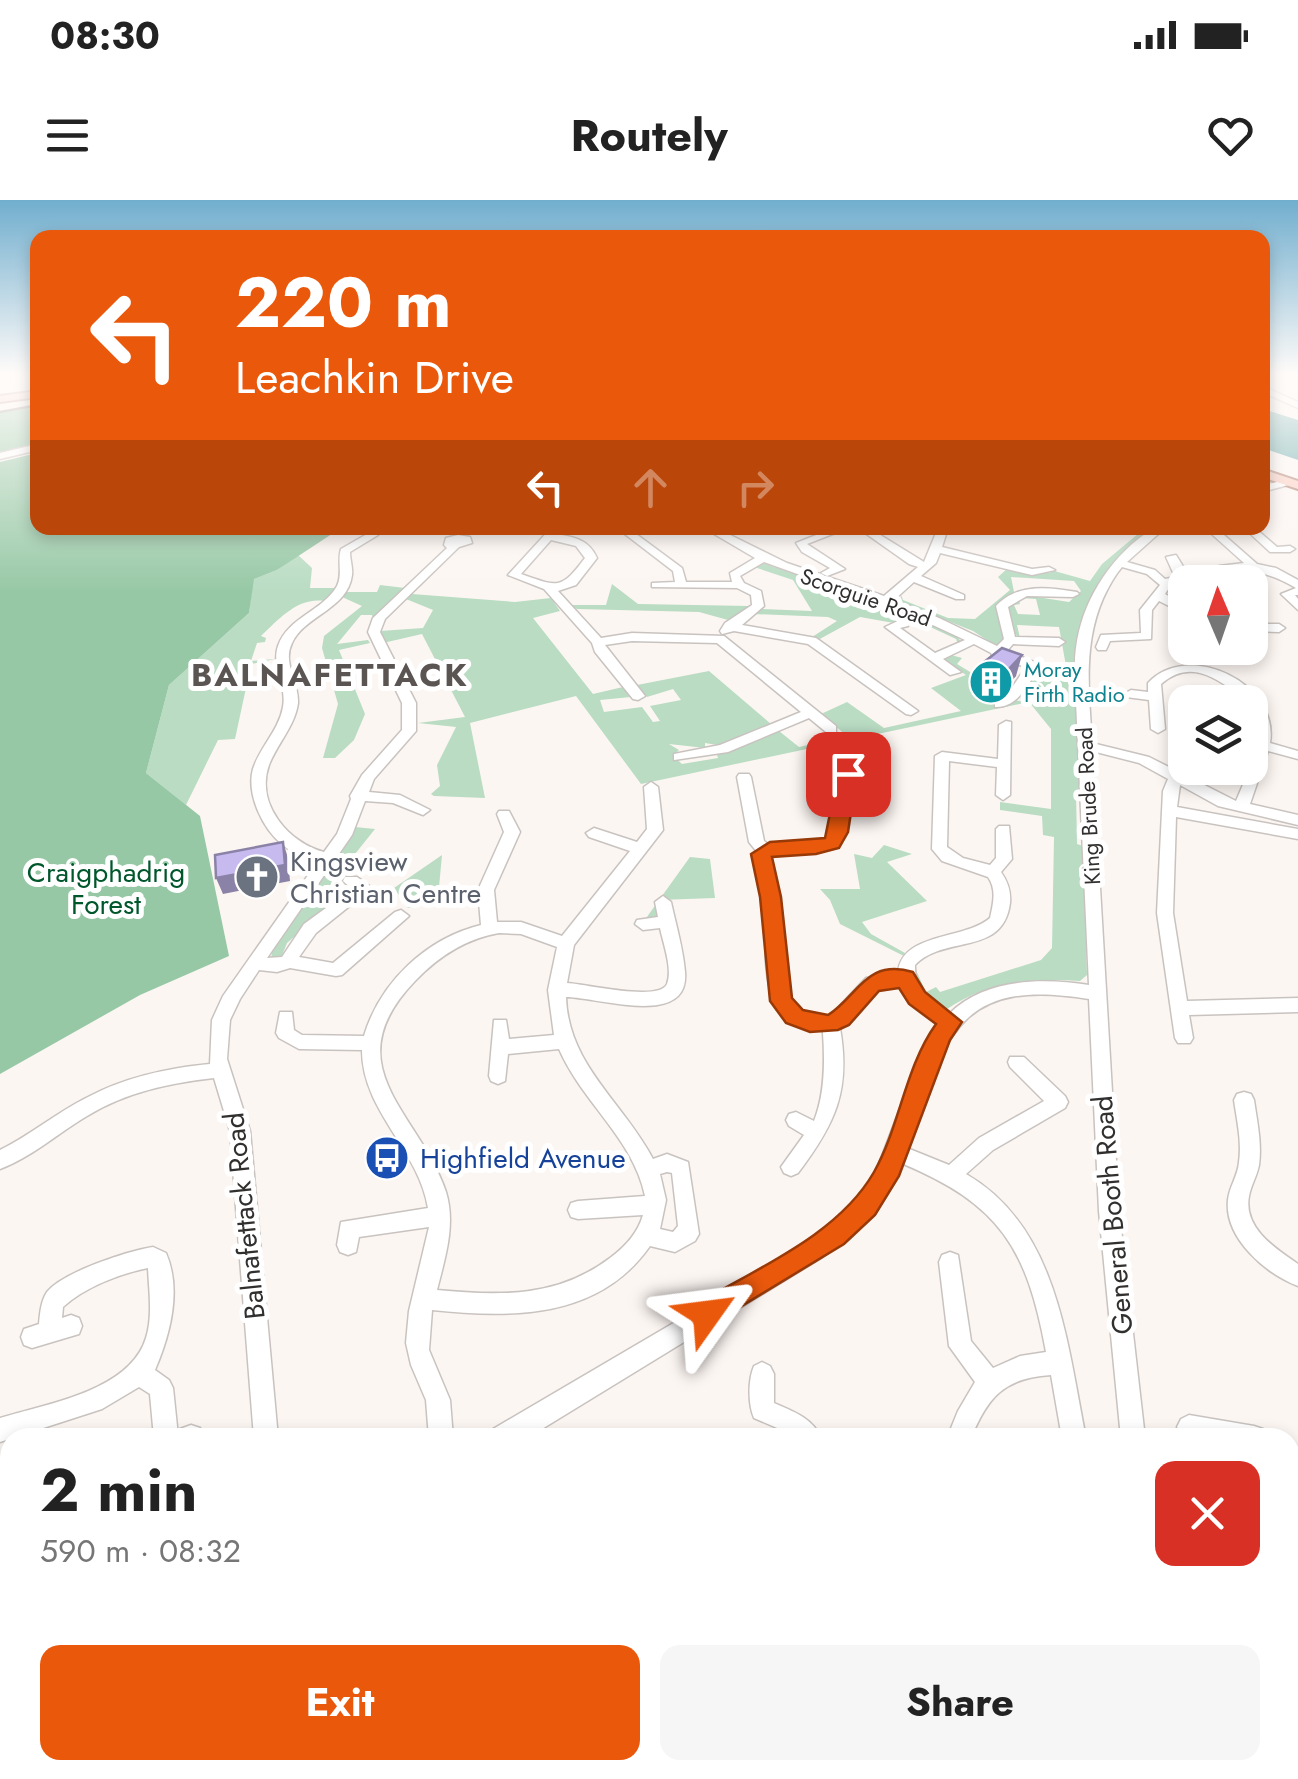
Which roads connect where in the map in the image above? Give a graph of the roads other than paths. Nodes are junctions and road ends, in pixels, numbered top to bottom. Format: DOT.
graph roads {
  1 [pos="30,449"];
  2 [pos="0,456"];
  3 [pos="371,535"];
  4 [pos="550,535"];
  5 [pos="558,535"];
  6 [pos="630,535"];
  7 [pos="720,535"];
  8 [pos="823,535"];
  9 [pos="873,535"];
  10 [pos="941,535"];
  11 [pos="1151,535"];
  12 [pos="1219,535"];
  13 [pos="1257,535"];
  14 [pos="454,546"];
  15 [pos="1290,548"];
  16 [pos="937,549"];
  17 [pos="760,559"];
  18 [pos="1118,562"];
  19 [pos="1179,564"];
  20 [pos="1252,565"];
  21 [pos="927,566"];
  22 [pos="838,569"];
  23 [pos="1268,569"];
  24 [pos="1049,570"];
  25 [pos="915,578"];
  26 [pos="680,580"];
  27 [pos="1165,582"];
  28 [pos="656,585"];
  29 [pos="740,585"];
  30 [pos="1298,588"];
  31 [pos="550,590"];
  32 [pos="957,592"];
  33 [pos="1073,594"];
  34 [pos="1160,596"];
  35 [pos="886,600"];
  36 [pos="1168,600"];
  37 [pos="1298,606"];
  38 [pos="892,624"];
  39 [pos="1268,624"];
  40 [pos="1280,628"];
  41 [pos="724,633"];
  42 [pos="974,640"];
  43 [pos="1010,640"];
  44 [pos="598,642"];
  45 [pos="1060,642"];
  46 [pos="1102,647"];
  47 [pos="998,654"];
  48 [pos="934,658"];
  49 [pos="1032,668"];
  50 [pos="954,672"];
  51 [pos="1082,677"];
  52 [pos="1232,685"];
  53 [pos="1131,694"];
  54 [pos="638,696"];
  55 [pos="1155,697"];
  56 [pos="1000,704"];
  57 [pos="911,712"];
  58 [pos="810,713"];
  59 [pos="1006,725"];
  60 [pos="831,729"];
  61 [pos="1158,729"];
  62 [pos="1085,745"];
  63 [pos="1268,747"];
  64 [pos="1298,754"];
  65 [pos="680,757"];
  66 [pos="1004,764"];
  67 [pos="844,770"];
  68 [pos="1168,776"];
  69 [pos="744,777"];
  70 [pos="1174,785"];
  71 [pos="1188,785"];
  72 [pos="1248,785"];
  73 [pos="648,792"];
  74 [pos="426,794"];
  75 [pos="1003,794"];
  76 [pos="357,796"];
  77 [pos="1241,808"];
  78 [pos="1170,811"];
  79 [pos="504,814"];
  80 [pos="1298,820"];
  81 [pos="1004,829"];
  82 [pos="601,833"];
  83 [pos="1298,834"];
  84 [pos="642,849"];
  85 [pos="765,851"];
  86 [pos="329,858"];
  87 [pos="992,873"];
  88 [pos="351,881"];
  89 [pos="663,902"];
  90 [pos="401,916"];
  91 [pos="667,922"];
  92 [pos="643,924"];
  93 [pos="489,927"];
  94 [pos="566,944"];
  95 [pos="289,960"];
  96 [pos="254,963"];
  97 [pos="906,978"];
  98 [pos="558,990"];
  99 [pos="1096,993"];
  100 [pos="1298,1005"];
  101 [pos="1179,1008"];
  102 [pos="286,1017"];
  103 [pos="950,1022"];
  104 [pos="830,1024"];
  105 [pos="500,1025"];
  106 [pos="1184,1038"];
  107 [pos="565,1041"];
  108 [pos="372,1042"];
  109 [pos="500,1047"];
  110 [pos="1016,1062"];
  111 [pos="220,1070"];
  112 [pos="498,1076"];
  113 [pos="1244,1100"];
  114 [pos="796,1120"];
  115 [pos="816,1132"];
  116 [pos="896,1152"];
  117 [pos="0,1160"];
  118 [pos="791,1167"];
  119 [pos="648,1169"];
  120 [pos="953,1176"];
  121 [pos="655,1205"];
  122 [pos="578,1210"];
  123 [pos="440,1216"];
  124 [pos="342,1236"];
  125 [pos="647,1236"];
  126 [pos="950,1262"];
  127 [pos="1298,1276"];
  128 [pos="424,1299"];
  129 [pos="51,1332"];
  130 [pos="1058,1363"];
  131 [pos="140,1374"];
  132 [pos="762,1374"];
  133 [pos="990,1381"];
  134 [pos="1188,1426"];
  135 [pos="6,1428"];
  136 [pos="165,1428"];
  137 [pos="265,1428"];
  138 [pos="444,1428"];
  139 [pos="518,1428"];
  140 [pos="797,1428"];
  141 [pos="964,1428"];
  142 [pos="1072,1428"];
  143 [pos="1132,1428"];
  144 [pos="1199,1428"];
  1 -- 2 [label="street"];
  3 -- 86 [label="street"];
  4 -- 31 [label="street"];
  5 -- 31 [label="street"];
  6 -- 26 [label="street"];
  7 -- 17 [label="street, Scorguie Road"];
  8 -- 22 [label="street"];
  9 -- 21 [label="street"];
  10 -- 16 [label="street"];
  11 -- 18 [label="street, King Brude Road"];
  12 -- 20 [label="street"];
  13 -- 15 [label="street"];
  14 -- 76 [label="street, Balnafettack Road"];
  16 -- 21 [label="street"];
  16 -- 24 [label="street"];
  17 -- 29 [label="street"];
  17 -- 35 [label="street, Scorguie Road"];
  18 -- 27 [label="street"];
  18 -- 51 [label="street, King Brude Road"];
  19 -- 27 [label="street"];
  21 -- 25 [label="street"];
  23 -- 30 [label="street"];
  25 -- 32 [label="street"];
  25 -- 35 [label="street"];
  26 -- 28 [label="street"];
  26 -- 29 [label="street"];
  27 -- 34 [label="street"];
  29 -- 41 [label="street"];
  30 -- 37 [label="street"];
  31 -- 44 [label="street"];
  33 -- 43 [label="street"];
  34 -- 36 [label="street"];
  34 -- 46 [label="street"];
  35 -- 42 [label="street, Scorguie Road"];
  38 -- 48 [label="street"];
  39 -- 40 [label="street"];
  41 -- 44 [label="street"];
  41 -- 57 [label="street"];
  41 -- 58 [label="street"];
  42 -- 47 [label="street, Scorguie Road"];
  42 -- 48 [label="street"];
  43 -- 45 [label="street"];
  43 -- 47 [label="street"];
  44 -- 54 [label="street"];
  47 -- 49 [label="street, Scorguie Road"];
  48 -- 50 [label="street"];
  49 -- 51 [label="street, Scorguie Road"];
  49 -- 56 [label="street"];
  51 -- 62 [label="street, King Brude Road"];
  52 -- 55 [label="street"];
  53 -- 55 [label="street"];
  55 -- 61 [label="street"];
  58 -- 60 [label="street"];
  58 -- 65 [label="street"];
  59 -- 66 [label="street"];
  62 -- 68 [label="street"];
  62 -- 99 [label="street, King Brude Road"];
  63 -- 64 [label="street"];
  66 -- 75 [label="street"];
  66 -- 87 [label="street"];
  67 -- 85 [label="street"];
  69 -- 85 [label="street"];
  70 -- 78 [label="street"];
  71 -- 77 [label="street"];
  72 -- 77 [label="street"];
  73 -- 84 [label="street"];
  74 -- 76 [label="street"];
  76 -- 86 [label="street, Balnafettack Road"];
  77 -- 80 [label="street"];
  78 -- 83 [label="street"];
  78 -- 101 [label="street"];
  79 -- 93 [label="street"];
  81 -- 87 [label="street"];
  82 -- 84 [label="street"];
  84 -- 94 [label="street"];
  85 -- 104 [label="street"];
  86 -- 96 [label="street, Balnafettack Road"];
  87 -- 97 [label="street"];
  88 -- 95 [label="street"];
  89 -- 91 [label="street"];
  90 -- 95 [label="street"];
  91 -- 92 [label="street"];
  91 -- 98 [label="street"];
  93 -- 94 [label="street"];
  93 -- 108 [label="street"];
  94 -- 98 [label="street"];
  95 -- 96 [label="street"];
  96 -- 111 [label="street, Balnafettack Road"];
  97 -- 103 [label="street"];
  97 -- 104 [label="street"];
  98 -- 107 [label="street"];
  99 -- 103 [label="street"];
  99 -- 143 [label="street, General Booth Road"];
  100 -- 101 [label="street"];
  101 -- 106 [label="street"];
  102 -- 108 [label="street"];
  103 -- 116 [label="street"];
  104 -- 115 [label="street"];
  105 -- 109 [label="street"];
  107 -- 109 [label="street"];
  107 -- 119 [label="street"];
  108 -- 123 [label="street"];
  109 -- 112 [label="street"];
  110 -- 120 [label="street"];
  111 -- 117 [label="street"];
  111 -- 137 [label="street, Balnafettack Road"];
  113 -- 127 [label="street"];
  114 -- 115 [label="street"];
  115 -- 118 [label="street"];
  116 -- 120 [label="street"];
  116 -- 139 [label="street"];
  119 -- 121 [label="street"];
  119 -- 125 [label="street"];
  120 -- 130 [label="street"];
  121 -- 122 [label="street"];
  121 -- 125 [label="street"];
  123 -- 124 [label="street"];
  123 -- 128 [label="street"];
  125 -- 128 [label="street"];
  126 -- 133 [label="street"];
  128 -- 138 [label="street"];
  129 -- 131 [label="street"];
  130 -- 133 [label="street"];
  130 -- 142 [label="street"];
  131 -- 135 [label="street"];
  131 -- 136 [label="street"];
  132 -- 140 [label="street"];
  133 -- 141 [label="street"];
  134 -- 144 [label="street"];
}
